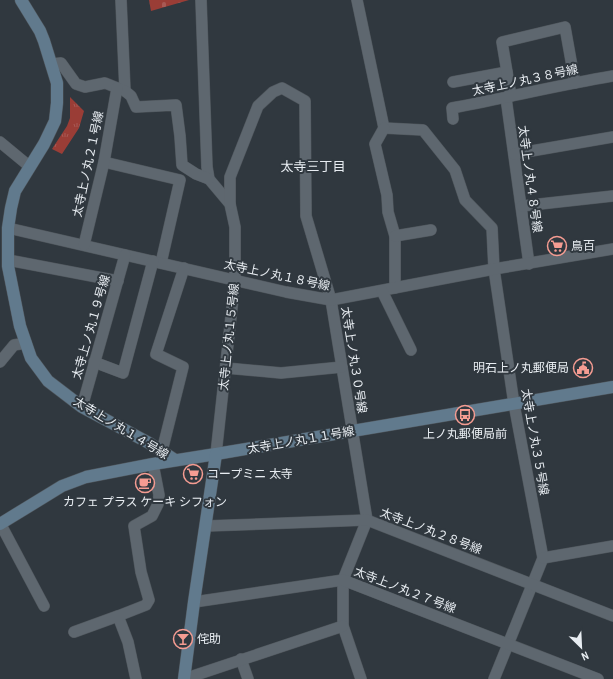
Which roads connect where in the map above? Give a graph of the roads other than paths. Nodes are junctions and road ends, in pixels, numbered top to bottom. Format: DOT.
graph roads {
  1 [pos="21,0"];
  2 [pos="121,0"];
  3 [pos="201,0"];
  4 [pos="357,0"];
  5 [pos="51,64"];
  6 [pos="507,72"];
  7 [pos="613,76"];
  8 [pos="453,82"];
  9 [pos="575,83"];
  10 [pos="121,90"];
  11 [pos="508,97"];
  12 [pos="453,119"];
  13 [pos="384,128"];
  14 [pos="613,137"];
  15 [pos="0,142"];
  16 [pos="514,154"];
  17 [pos="104,162"];
  18 [pos="29,166"];
  19 [pos="209,179"];
  20 [pos="613,196"];
  21 [pos="230,204"];
  22 [pos="522,206"];
  23 [pos="8,228"];
  24 [pos="431,230"];
  25 [pos="395,236"];
  26 [pos="84,245"];
  27 [pos="613,249"];
  28 [pos="125,255"];
  29 [pos="8,260"];
  30 [pos="157,262"];
  31 [pos="528,264"];
  32 [pos="184,268"];
  33 [pos="494,270"];
  34 [pos="236,280"];
  35 [pos="118,281"];
  36 [pos="395,288"];
  37 [pos="382,291"];
  38 [pos="331,300"];
  39 [pos="26,343"];
  40 [pos="411,350"];
  41 [pos="0,362"];
  42 [pos="94,362"];
  43 [pos="342,367"];
  44 [pos="226,368"];
  45 [pos="613,387"];
  46 [pos="514,404"];
  47 [pos="82,407"];
  48 [pos="352,431"];
  49 [pos="162,451"];
  50 [pos="216,454"];
  51 [pos="175,460"];
  52 [pos="152,464"];
  53 [pos="367,520"];
  54 [pos="0,524"];
  55 [pos="206,526"];
  56 [pos="613,546"];
  57 [pos="543,558"];
  58 [pos="343,580"];
  59 [pos="532,584"];
  60 [pos="194,602"];
  61 [pos="44,606"];
  62 [pos="118,616"];
  63 [pos="613,616"];
  64 [pos="343,626"];
  65 [pos="74,632"];
  66 [pos="509,644"];
  67 [pos="241,659"];
  68 [pos="136,679"];
  69 [pos="184,679"];
  70 [pos="248,679"];
  71 [pos="361,679"];
  72 [pos="494,679"];
  73 [pos="598,679"];
  1 -- 5 [label="street, 太寺上ノ丸１４号線"];
  2 -- 10 [label="street, 太寺上ノ丸２１号線"];
  3 -- 19 [label="street"];
  4 -- 13 [label="street"];
  5 -- 10 [label="street"];
  5 -- 18 [label="street, 太寺上ノ丸１４号線"];
  6 -- 8 [label="street"];
  6 -- 9 [label="street, 太寺上ノ丸４８号線"];
  6 -- 11 [label="street, 太寺上ノ丸４８号線"];
  7 -- 9 [label="street, 太寺上ノ丸３８号線"];
  9 -- 11 [label="street, 太寺上ノ丸３８号線"];
  10 -- 17 [label="street, 太寺上ノ丸２１号線"];
  10 -- 19 [label="street"];
  11 -- 12 [label="street, 太寺上ノ丸３８号線"];
  11 -- 16 [label="street, 太寺上ノ丸４８号線"];
  13 -- 25 [label="street"];
  13 -- 33 [label="street, 太寺上ノ丸３５号線"];
  14 -- 16 [label="street"];
  15 -- 18 [label="street"];
  16 -- 22 [label="street, 太寺上ノ丸４８号線"];
  17 -- 26 [label="street, 太寺上ノ丸２１号線"];
  17 -- 30 [label="street"];
  18 -- 23 [label="street, 太寺上ノ丸１４号線"];
  19 -- 21 [label="street, 太寺上ノ丸１５号線"];
  20 -- 22 [label="street"];
  21 -- 34 [label="street, 太寺上ノ丸１５号線"];
  21 -- 38 [label="street, 太寺上ノ丸３０号線"];
  22 -- 31 [label="street, 太寺上ノ丸４８号線"];
  23 -- 26 [label="street, 太寺上ノ丸１８号線"];
  23 -- 29 [label="street, 太寺上ノ丸１４号線"];
  24 -- 25 [label="street"];
  25 -- 36 [label="street"];
  26 -- 28 [label="street, 太寺上ノ丸１８号線"];
  27 -- 31 [label="street, 太寺上ノ丸１８号線"];
  28 -- 30 [label="street, 太寺上ノ丸１８号線"];
  28 -- 35 [label="street, 太寺上ノ丸１９号線"];
  29 -- 35 [label="street"];
  29 -- 39 [label="street, 太寺上ノ丸１４号線"];
  30 -- 32 [label="street, 太寺上ノ丸１８号線"];
  30 -- 42 [label="street"];
  31 -- 33 [label="street, 太寺上ノ丸１８号線"];
  32 -- 34 [label="street, 太寺上ノ丸１８号線"];
  32 -- 49 [label="street"];
  33 -- 36 [label="street, 太寺上ノ丸１８号線"];
  33 -- 46 [label="street, 太寺上ノ丸３５号線"];
  34 -- 38 [label="street, 太寺上ノ丸１８号線"];
  34 -- 44 [label="street, 太寺上ノ丸１５号線"];
  35 -- 42 [label="street, 太寺上ノ丸１９号線"];
  36 -- 37 [label="street, 太寺上ノ丸１８号線"];
  37 -- 38 [label="street, 太寺上ノ丸１８号線"];
  37 -- 40 [label="street"];
  38 -- 43 [label="street, 太寺上ノ丸３０号線"];
  39 -- 41 [label="street"];
  39 -- 47 [label="street, 太寺上ノ丸１４号線"];
  42 -- 47 [label="street, 太寺上ノ丸１９号線"];
  43 -- 44 [label="street"];
  43 -- 48 [label="street, 太寺上ノ丸３０号線"];
  44 -- 50 [label="street, 太寺上ノ丸１５号線"];
  45 -- 46 [label="street, 太寺上ノ丸１１号線"];
  46 -- 48 [label="street, 太寺上ノ丸１１号線"];
  46 -- 57 [label="street, 太寺上ノ丸３５号線"];
  47 -- 49 [label="street, 太寺上ノ丸１４号線"];
  48 -- 50 [label="street, 太寺上ノ丸１１号線"];
  48 -- 53 [label="street, 太寺上ノ丸３０号線"];
  49 -- 51 [label="street, 太寺上ノ丸１４号線"];
  50 -- 51 [label="street, 太寺上ノ丸１１号線"];
  50 -- 55 [label="street, 太寺上ノ丸１５号線"];
  51 -- 52 [label="street, 太寺上ノ丸１１号線"];
  52 -- 54 [label="street, 太寺上ノ丸１１号線"];
  52 -- 62 [label="street"];
  53 -- 55 [label="street, 太寺上ノ丸２８号線"];
  53 -- 58 [label="street"];
  53 -- 59 [label="street, 太寺上ノ丸２８号線"];
  54 -- 61 [label="street"];
  55 -- 60 [label="street, 太寺上ノ丸１５号線"];
  56 -- 57 [label="street"];
  57 -- 59 [label="street"];
  58 -- 60 [label="street, 太寺上ノ丸２７号線"];
  58 -- 64 [label="street"];
  58 -- 66 [label="street, 太寺上ノ丸２７号線"];
  59 -- 63 [label="street, 太寺上ノ丸２８号線"];
  59 -- 66 [label="street"];
  60 -- 69 [label="street, 太寺上ノ丸１５号線"];
  62 -- 65 [label="street"];
  62 -- 68 [label="street"];
  64 -- 67 [label="street"];
  64 -- 71 [label="street"];
  66 -- 72 [label="street"];
  66 -- 73 [label="street, 太寺上ノ丸２７号線"];
  67 -- 69 [label="street"];
  67 -- 70 [label="street"];
}
